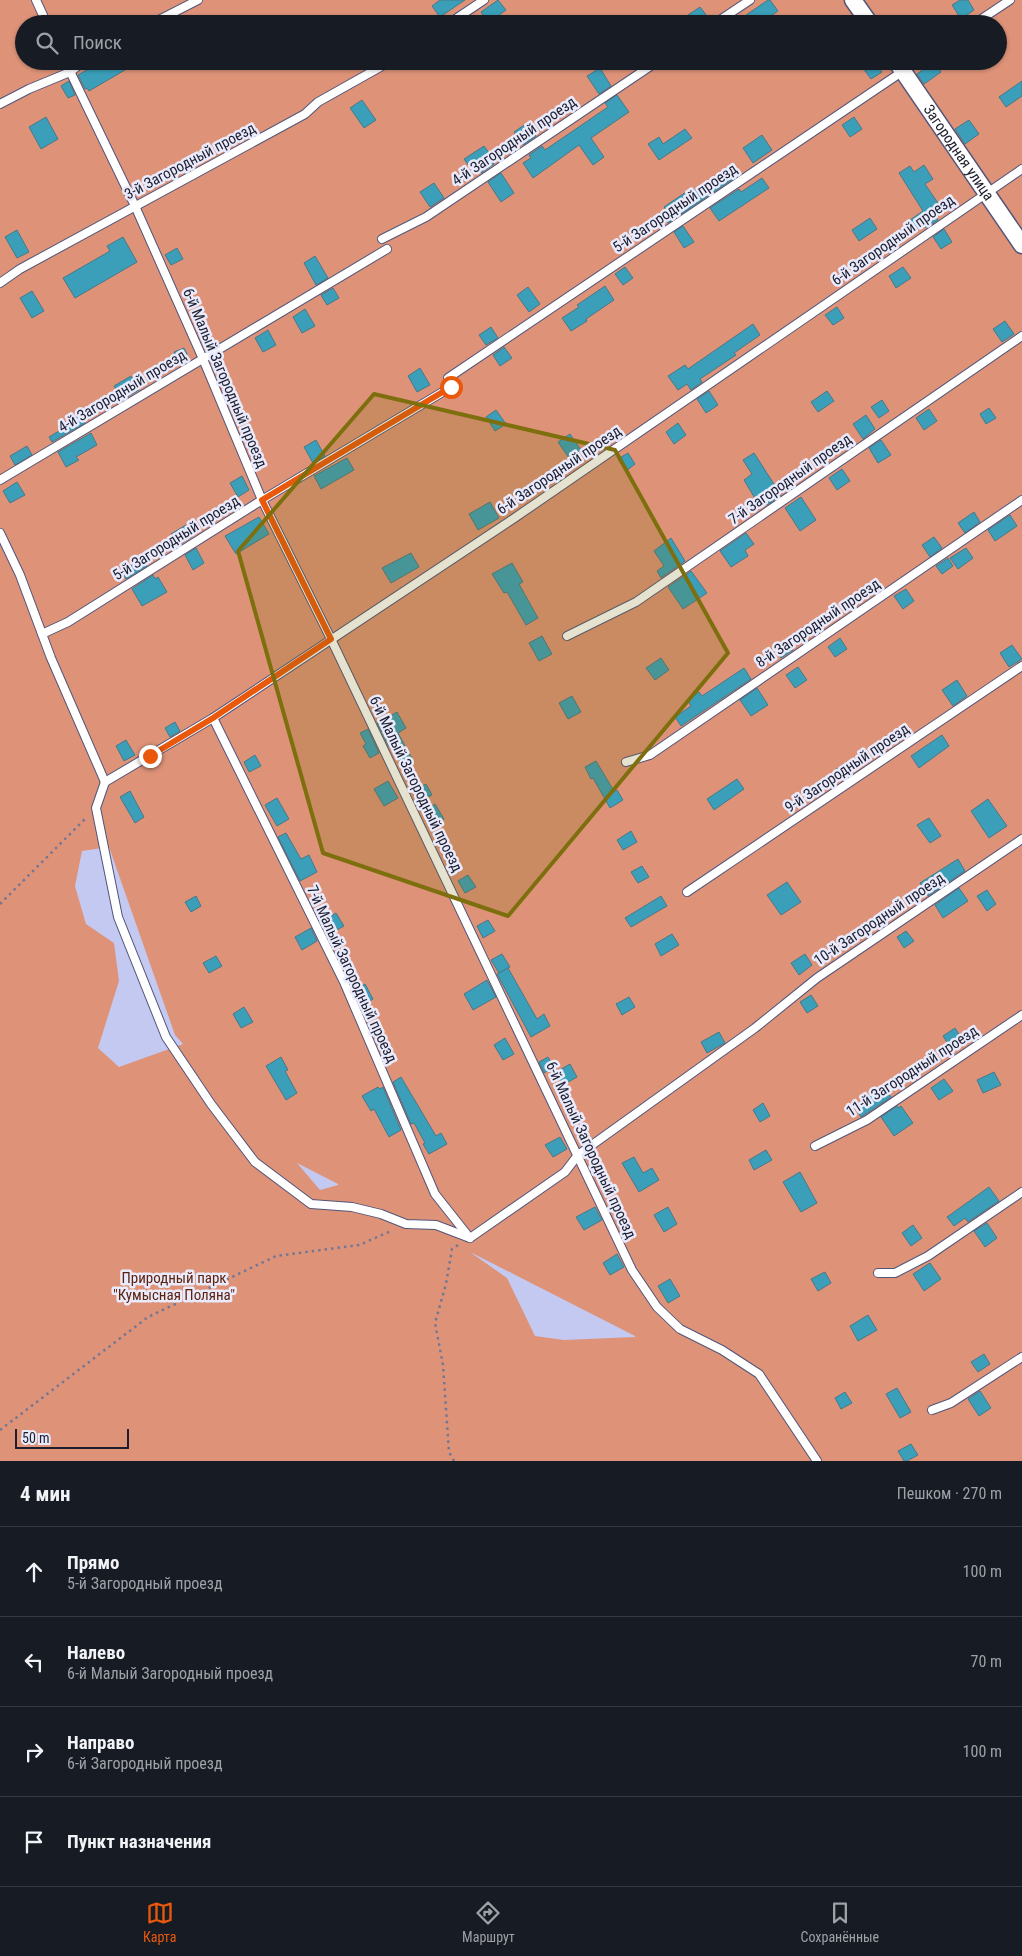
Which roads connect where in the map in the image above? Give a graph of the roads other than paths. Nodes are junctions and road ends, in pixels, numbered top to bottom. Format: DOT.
graph roads {
  1 [pos="36,0"];
  2 [pos="198,0"];
  3 [pos="484,0"];
  4 [pos="750,0"];
  5 [pos="853,0"];
  6 [pos="1010,0"];
  7 [pos="43,15"];
  8 [pos="169,15"];
  9 [pos="462,15"];
  10 [pos="728,15"];
  11 [pos="864,15"];
  12 [pos="988,15"];
  13 [pos="73,70"];
  14 [pos="378,70"];
  15 [pos="645,70"];
  16 [pos="893,70"];
  17 [pos="902,70"];
  18 [pos="70,72"];
  19 [pos="0,104"];
  20 [pos="1022,169"];
  21 [pos="986,193"];
  22 [pos="135,206"];
  23 [pos="382,239"];
  24 [pos="1022,245"];
  25 [pos="387,249"];
  26 [pos="0,283"];
  27 [pos="1022,336"];
  28 [pos="203,359"];
  29 [pos="448,378"];
  30 [pos="451,387"];
  31 [pos="0,480"];
  32 [pos="262,500"];
  33 [pos="1022,500"];
  34 [pos="0,533"];
  35 [pos="42,634"];
  36 [pos="567,636"];
  37 [pos="331,639"];
  38 [pos="1022,666"];
  39 [pos="213,718"];
  40 [pos="626,762"];
  41 [pos="105,782"];
  42 [pos="1022,839"];
  43 [pos="687,892"];
  44 [pos="1022,1015"];
  45 [pos="815,1146"];
  46 [pos="578,1155"];
  47 [pos="1022,1192"];
  48 [pos="470,1238"];
  49 [pos="878,1273"];
  50 [pos="1022,1357"];
  51 [pos="932,1410"];
  52 [pos="817,1461"];
  1 -- 7 [label="lane"];
  2 -- 8 [label="lane"];
  3 -- 9 [label="lane"];
  4 -- 10 [label="lane"];
  5 -- 11 [label="street"];
  6 -- 12 [label="lane"];
  13 -- 18 [label="lane"];
  14 -- 22 [label="lane, 3-й Загородный проезд"];
  15 -- 23 [label="lane, 4-й Загородный проезд"];
  16 -- 29 [label="lane, 5-й Загородный проезд"];
  17 -- 21 [label="street, Загородная улица"];
  18 -- 19 [label="lane"];
  18 -- 22 [label="lane, 6-й Малый Загородный проезд"];
  20 -- 21 [label="lane, 6-й Загородный проезд"];
  21 -- 24 [label="street, Загородная улица"];
  21 -- 37 [label="lane, 6-й Загородный проезд"];
  22 -- 26 [label="lane, 3-й Загородный проезд"];
  22 -- 28 [label="lane, 6-й Малый Загородный проезд"];
  25 -- 28 [label="lane, 4-й Загородный проезд"];
  27 -- 36 [label="lane, 7-й Загородный проезд"];
  28 -- 31 [label="lane, 4-й Загородный проезд"];
  28 -- 32 [label="lane, 6-й Малый Загородный проезд"];
  30 -- 32 [label="lane, 5-й Загородный проезд"];
  32 -- 35 [label="lane, 5-й Загородный проезд"];
  32 -- 37 [label="lane, 6-й Малый Загородный проезд"];
  33 -- 40 [label="lane, 8-й Загородный проезд"];
  34 -- 35 [label="lane"];
  35 -- 41 [label="lane"];
  37 -- 39 [label="lane, 6-й Загородный проезд"];
  37 -- 46 [label="lane, 6-й Малый Загородный проезд"];
  38 -- 43 [label="lane, 9-й Загородный проезд"];
  39 -- 41 [label="lane, 6-й Загородный проезд"];
  39 -- 48 [label="lane, 7-й Малый Загородный проезд"];
  41 -- 48 [label="lane"];
  42 -- 46 [label="lane, 10-й Загородный проезд"];
  44 -- 45 [label="lane, 11-й Загородный проезд"];
  46 -- 48 [label="lane, 10-й Загородный проезд"];
  46 -- 52 [label="lane, 6-й Малый Загородный проезд"];
  47 -- 49 [label="lane"];
  50 -- 51 [label="lane"];
}
